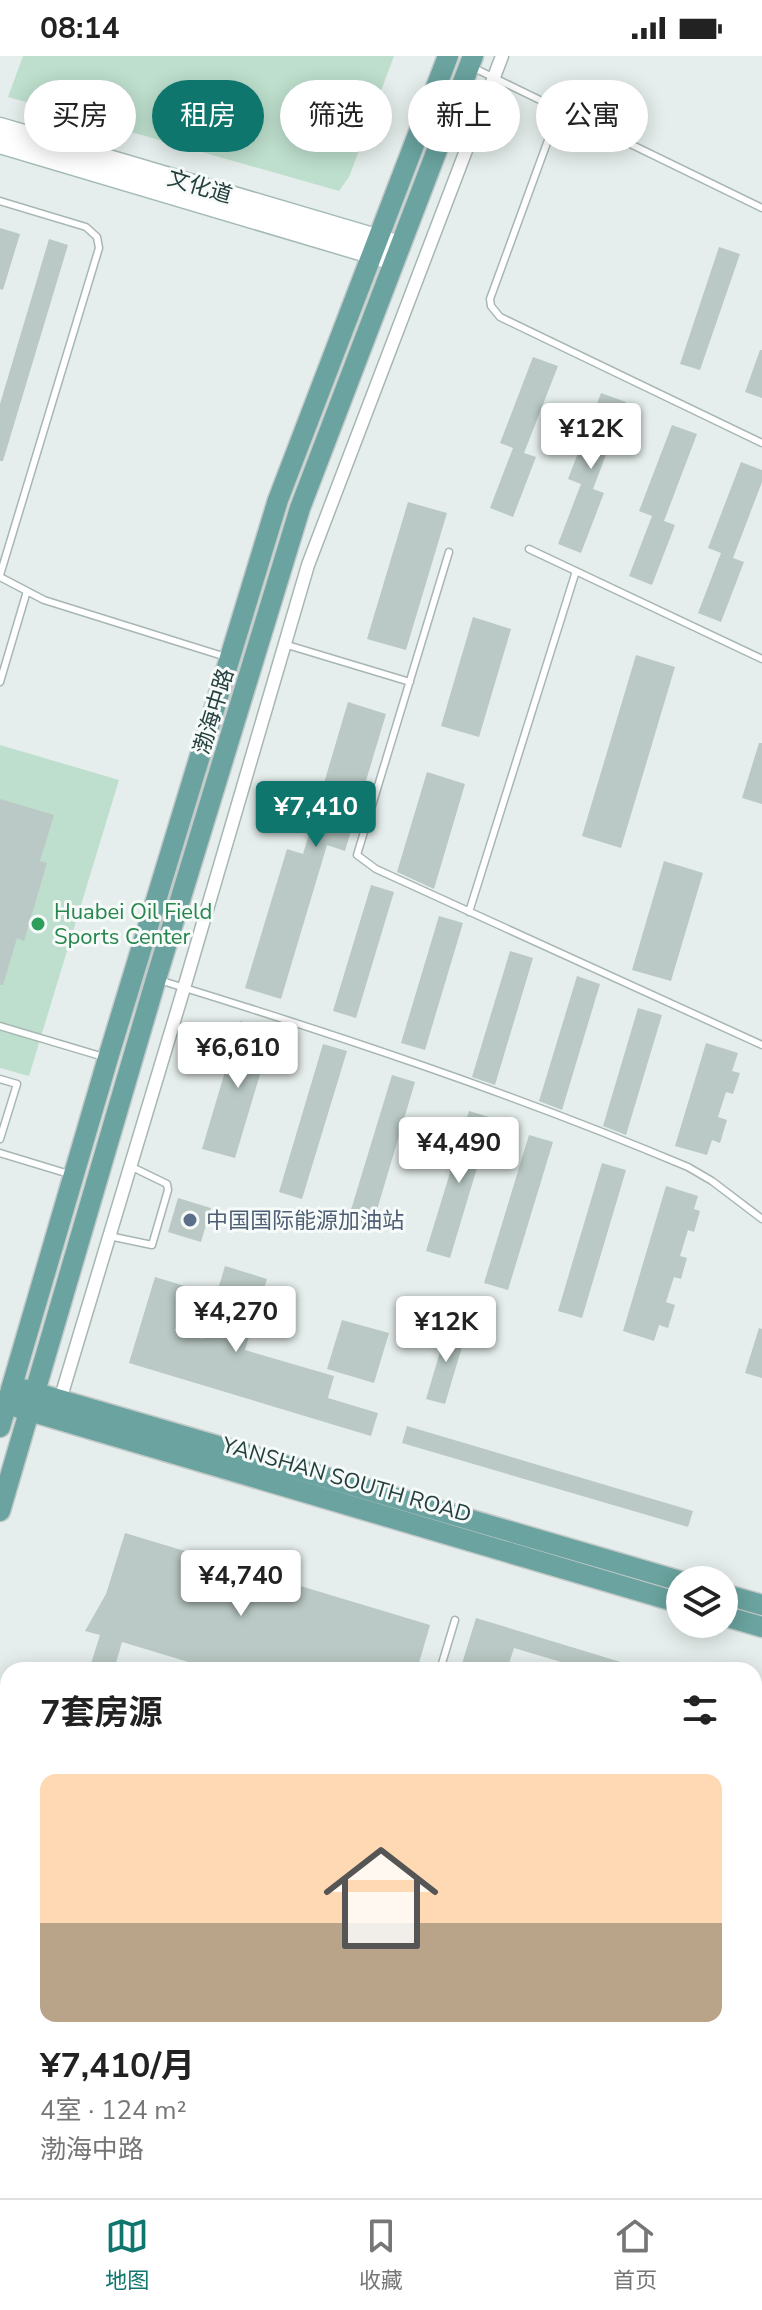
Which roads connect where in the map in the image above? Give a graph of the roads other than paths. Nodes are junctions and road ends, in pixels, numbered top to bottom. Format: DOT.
graph roads {
  1 [pos="448,56"];
  2 [pos="502,56"];
  3 [pos="472,61"];
  4 [pos="493,77"];
  5 [pos="536,98"];
  6 [pos="0,127"];
  7 [pos="0,144"];
  8 [pos="544,152"];
  9 [pos="646,152"];
  10 [pos="0,201"];
  11 [pos="762,208"];
  12 [pos="375,247"];
  13 [pos="397,253"];
  14 [pos="762,443"];
  15 [pos="529,549"];
  16 [pos="449,552"];
  17 [pos="576,571"];
  18 [pos="0,576"];
  19 [pos="27,591"];
  20 [pos="284,644"];
  21 [pos="230,658"];
  22 [pos="762,659"];
  23 [pos="0,682"];
  24 [pos="410,682"];
  25 [pos="469,912"];
  26 [pos="156,979"];
  27 [pos="184,988"];
  28 [pos="0,1026"];
  29 [pos="762,1045"];
  30 [pos="108,1058"];
  31 [pos="0,1079"];
  32 [pos="0,1139"];
  33 [pos="0,1153"];
  34 [pos="130,1166"];
  35 [pos="74,1175"];
  36 [pos="762,1219"];
  37 [pos="109,1236"];
  38 [pos="5,1394"];
  39 [pos="60,1400"];
  40 [pos="32,1402"];
  41 [pos="0,1427"];
  42 [pos="0,1511"];
  43 [pos="666,1577"];
  44 [pos="738,1598"];
  45 [pos="666,1599"];
  46 [pos="762,1605"];
  47 [pos="455,1620"];
  48 [pos="738,1620"];
  49 [pos="762,1627"];
  50 [pos="442,1662"];
  1 -- 12 [label="main road, 渤海中路"];
  2 -- 4 [label="street"];
  3 -- 4 [label="lane"];
  3 -- 13 [label="main road, 渤海中路"];
  4 -- 5 [label="lane"];
  4 -- 20 [label="street"];
  6 -- 12 [label="main road, 文化道"];
  7 -- 12 [label="main road, 文化道"];
  8 -- 14 [label="lane"];
  9 -- 11 [label="lane"];
  10 -- 18 [label="lane"];
  12 -- 13 [label="main road, 文化道"];
  12 -- 21 [label="main road, 渤海中路"];
  13 -- 26 [label="main road, 渤海中路"];
  15 -- 17 [label="lane"];
  16 -- 24 [label="lane"];
  17 -- 22 [label="lane"];
  17 -- 25 [label="lane"];
  18 -- 19 [label="lane"];
  19 -- 21 [label="lane"];
  19 -- 23 [label="lane"];
  20 -- 24 [label="lane"];
  20 -- 27 [label="street"];
  21 -- 30 [label="main road, 渤海中路"];
  24 -- 25 [label="lane"];
  25 -- 29 [label="lane"];
  26 -- 27 [label="lane"];
  26 -- 40 [label="main road, 渤海中路"];
  27 -- 34 [label="street"];
  27 -- 36 [label="lane"];
  28 -- 30 [label="lane"];
  30 -- 35 [label="main road, 渤海中路"];
  31 -- 32 [label="lane"];
  33 -- 35 [label="lane"];
  34 -- 37 [label="street"];
  34 -- 37 [label="lane"];
  35 -- 38 [label="main road, 渤海中路"];
  37 -- 39 [label="street"];
  38 -- 40 [label="main road, YANSHAN SOUTH ROAD"];
  38 -- 41 [label="main road, 渤海中路"];
  39 -- 40 [label="main road, YANSHAN SOUTH ROAD"];
  39 -- 43 [label="main road, YANSHAN SOUTH ROAD"];
  40 -- 42 [label="main road, 渤海中路"];
  40 -- 45 [label="main road, YANSHAN SOUTH ROAD"];
  44 -- 46 [label="main road"];
  47 -- 50 [label="lane"];
  48 -- 49 [label="main road"];
}
